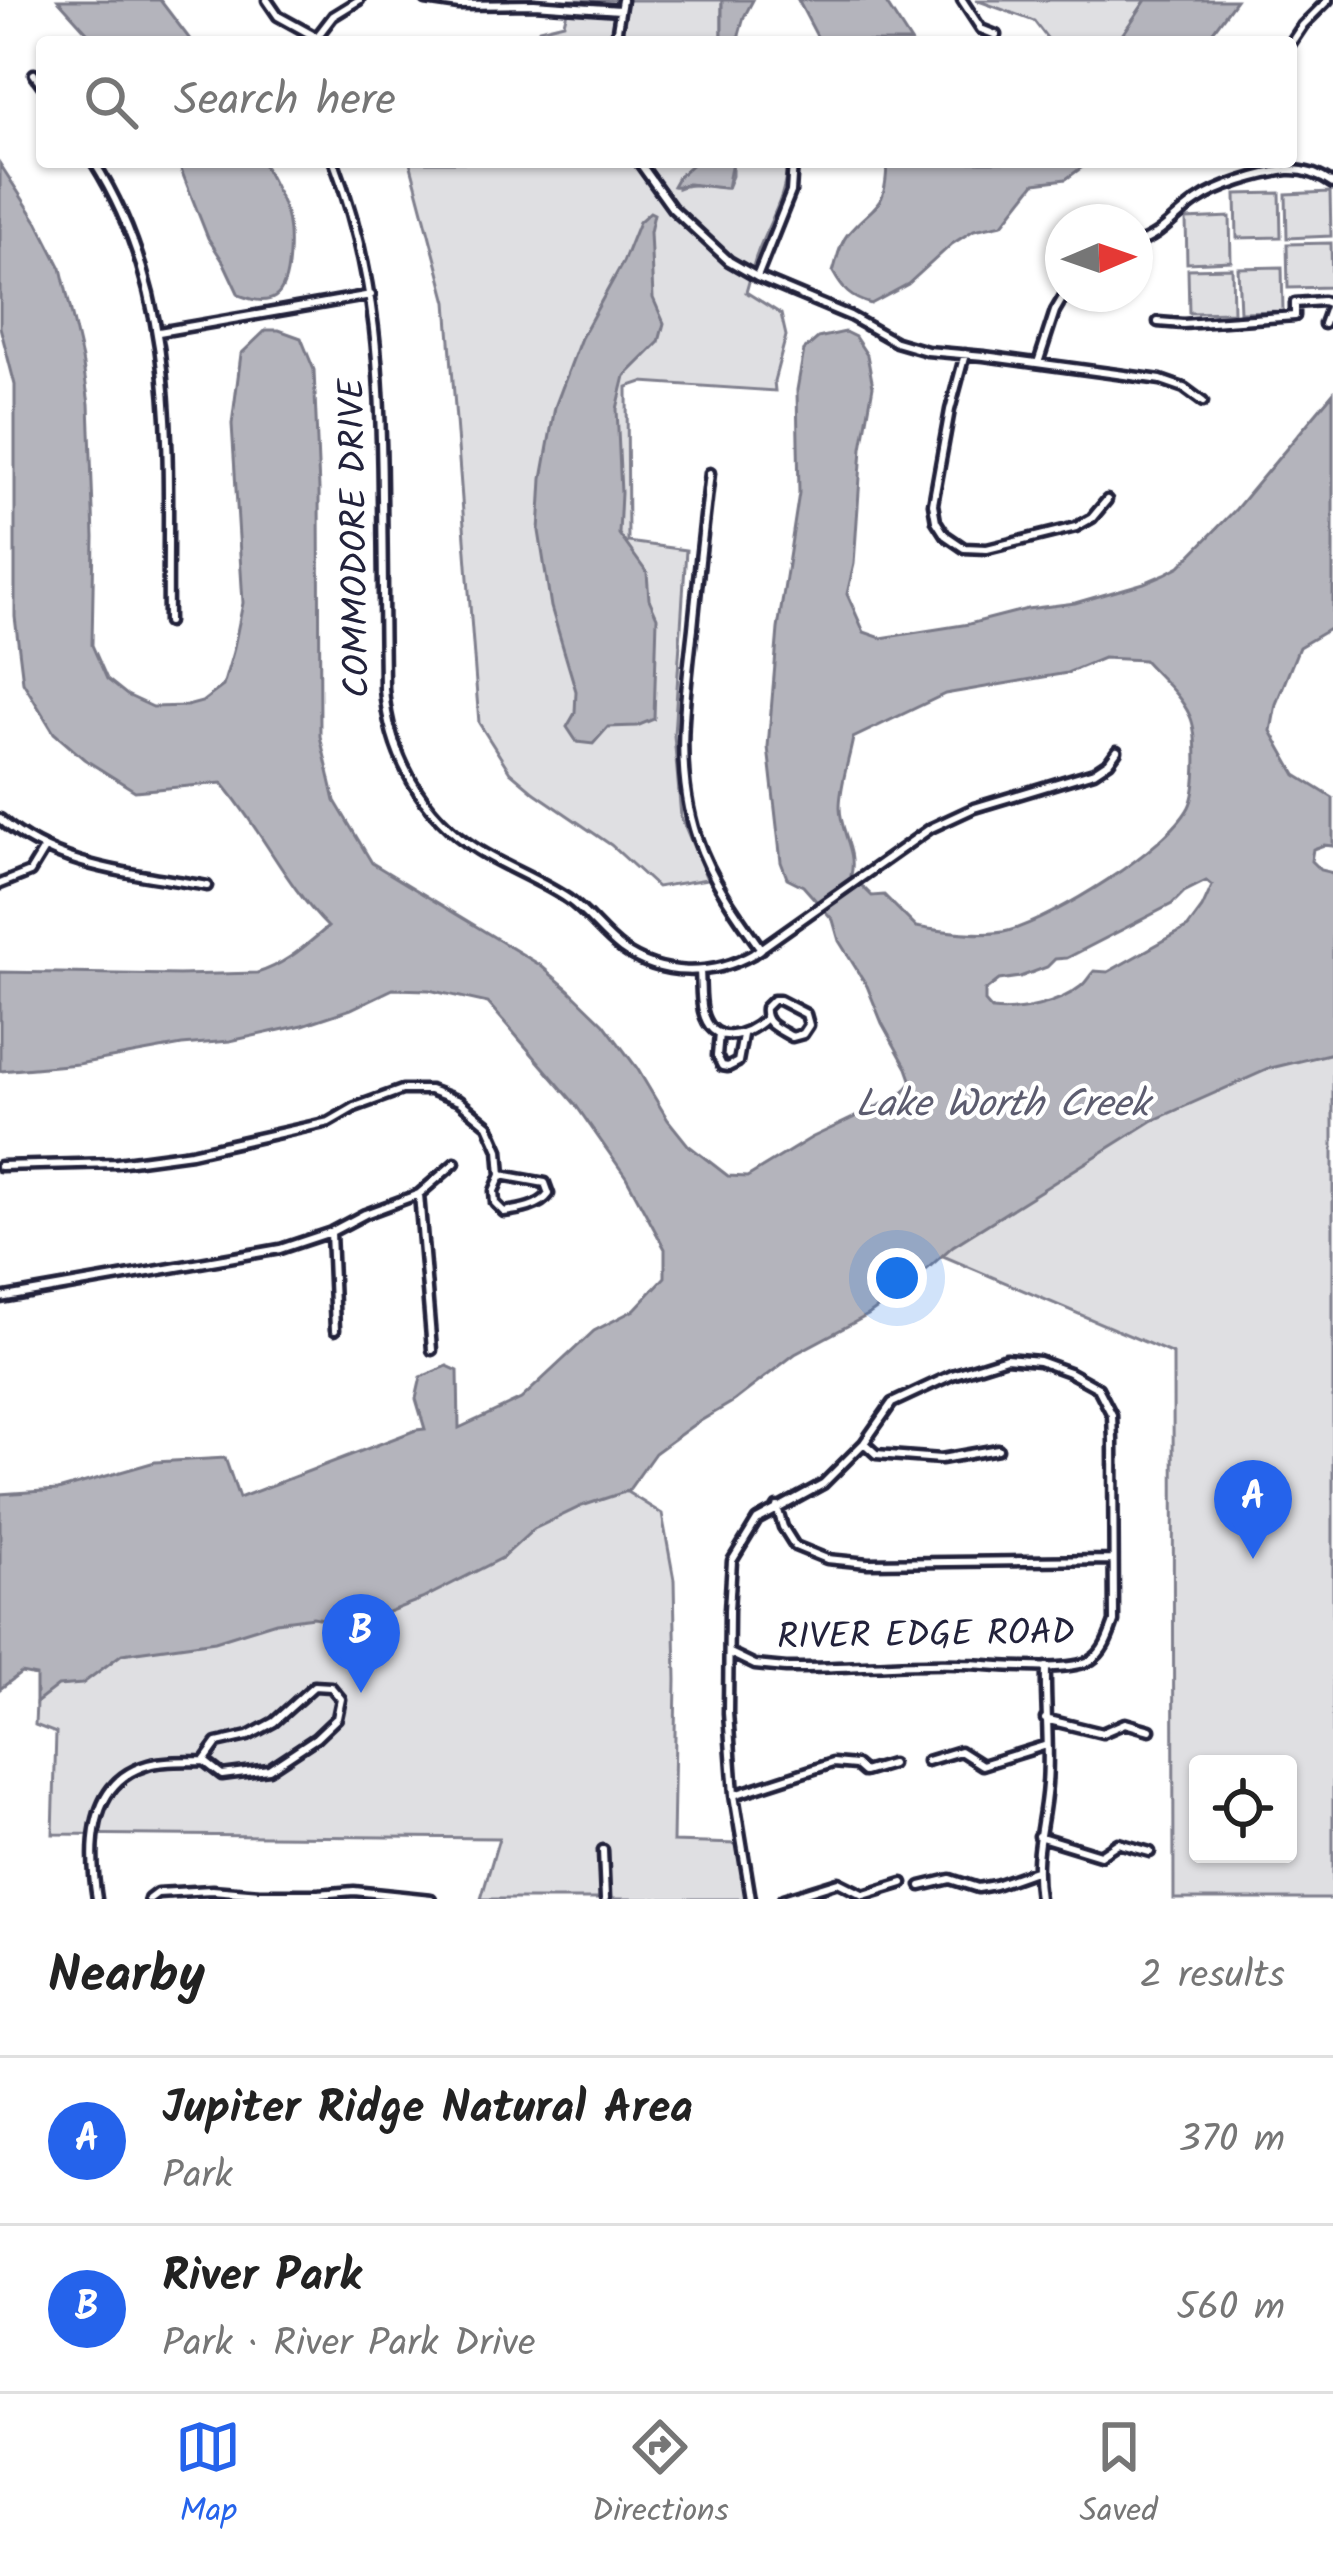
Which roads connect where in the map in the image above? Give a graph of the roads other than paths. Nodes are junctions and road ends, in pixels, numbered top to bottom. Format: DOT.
graph roads {
  1 [pos="267,0"];
  2 [pos="358,0"];
  3 [pos="426,0"];
  4 [pos="962,0"];
  5 [pos="1328,0"];
  6 [pos="621,5"];
  7 [pos="996,35"];
  8 [pos="309,36"];
  9 [pos="318,36"];
  10 [pos="616,36"];
  11 [pos="1296,36"];
  12 [pos="34,74"];
  13 [pos="36,77"];
  14 [pos="97,168"];
  15 [pos="336,168"];
  16 [pos="643,168"];
  17 [pos="793,168"];
  18 [pos="1284,168"];
  19 [pos="1296,168"];
  20 [pos="1333,184"];
  21 [pos="1153,237"];
  22 [pos="757,278"];
  23 [pos="371,295"];
  24 [pos="1332,302"];
  25 [pos="1055,312"];
  26 [pos="1158,322"];
  27 [pos="1324,324"];
  28 [pos="159,332"];
  29 [pos="965,354"];
  30 [pos="1037,364"];
  31 [pos="1203,402"];
  32 [pos="710,472"];
  33 [pos="1107,500"];
  34 [pos="167,622"];
  35 [pos="1117,751"];
  36 [pos="0,818"];
  37 [pos="44,849"];
  38 [pos="0,884"];
  39 [pos="207,886"];
  40 [pos="761,949"];
  41 [pos="700,971"];
  42 [pos="765,1019"];
  43 [pos="719,1032"];
  44 [pos="743,1035"];
  45 [pos="455,1162"];
  46 [pos="0,1166"];
  47 [pos="501,1175"];
  48 [pos="419,1194"];
  49 [pos="331,1232"];
  50 [pos="0,1298"];
  51 [pos="334,1330"];
  52 [pos="432,1350"];
  53 [pos="864,1443"];
  54 [pos="998,1449"];
  55 [pos="777,1508"];
  56 [pos="1112,1560"];
  57 [pos="730,1653"];
  58 [pos="1046,1667"];
  59 [pos="1045,1719"];
  60 [pos="1150,1730"];
  61 [pos="1048,1745"];
  62 [pos="204,1761"];
  63 [pos="927,1761"];
  64 [pos="891,1764"];
  65 [pos="734,1795"];
  66 [pos="1037,1836"];
  67 [pos="603,1850"];
  68 [pos="1150,1852"];
  69 [pos="1035,1871"];
  70 [pos="903,1883"];
  71 [pos="921,1886"];
  72 [pos="97,1899"];
  73 [pos="149,1899"];
  74 [pos="430,1899"];
  75 [pos="604,1899"];
  76 [pos="752,1899"];
  77 [pos="783,1899"];
  78 [pos="1040,1899"];
  1 -- 8 [label="street"];
  2 -- 9 [label="street"];
  3 -- 6 [label="street"];
  4 -- 7 [label="street"];
  5 -- 11 [label="street"];
  6 -- 10 [label="street"];
  12 -- 13 [label="street"];
  14 -- 28 [label="street"];
  15 -- 23 [label="street, COMMODORE DRIVE"];
  16 -- 22 [label="street"];
  17 -- 22 [label="street"];
  18 -- 21 [label="street"];
  19 -- 20 [label="street"];
  22 -- 29 [label="street"];
  23 -- 28 [label="street"];
  23 -- 41 [label="street, COMMODORE DRIVE"];
  24 -- 26 [label="street"];
  24 -- 27 [label="street"];
  25 -- 30 [label="street"];
  28 -- 34 [label="street"];
  29 -- 30 [label="street"];
  29 -- 33 [label="street"];
  30 -- 31 [label="street"];
  32 -- 40 [label="street"];
  35 -- 40 [label="street"];
  36 -- 37 [label="street"];
  37 -- 38 [label="street"];
  37 -- 39 [label="street"];
  40 -- 41 [label="street"];
  41 -- 43 [label="street"];
  42 -- 42 [label="street"];
  42 -- 44 [label="street"];
  43 -- 44 [label="street"];
  43 -- 44 [label="street"];
  45 -- 48 [label="street"];
  46 -- 47 [label="street"];
  47 -- 47 [label="street"];
  48 -- 49 [label="street"];
  48 -- 52 [label="street"];
  49 -- 50 [label="street"];
  49 -- 51 [label="street"];
  53 -- 54 [label="street"];
  53 -- 55 [label="street, RIVER EDGE ROAD"];
  53 -- 56 [label="street, RIVER EDGE ROAD"];
  55 -- 56 [label="street"];
  55 -- 57 [label="street, RIVER EDGE ROAD"];
  56 -- 58 [label="street, RIVER EDGE ROAD"];
  57 -- 58 [label="street, RIVER EDGE ROAD"];
  57 -- 65 [label="street, RIVER EDGE ROAD"];
  58 -- 59 [label="street"];
  59 -- 60 [label="street"];
  59 -- 61 [label="street"];
  61 -- 63 [label="street"];
  61 -- 66 [label="street"];
  62 -- 62 [label="street"];
  62 -- 72 [label="street"];
  64 -- 65 [label="street"];
  65 -- 76 [label="street, RIVER EDGE ROAD"];
  66 -- 68 [label="street"];
  66 -- 69 [label="street"];
  67 -- 75 [label="street"];
  69 -- 71 [label="street"];
  69 -- 78 [label="street"];
  70 -- 77 [label="street"];
  73 -- 74 [label="street"];
}
